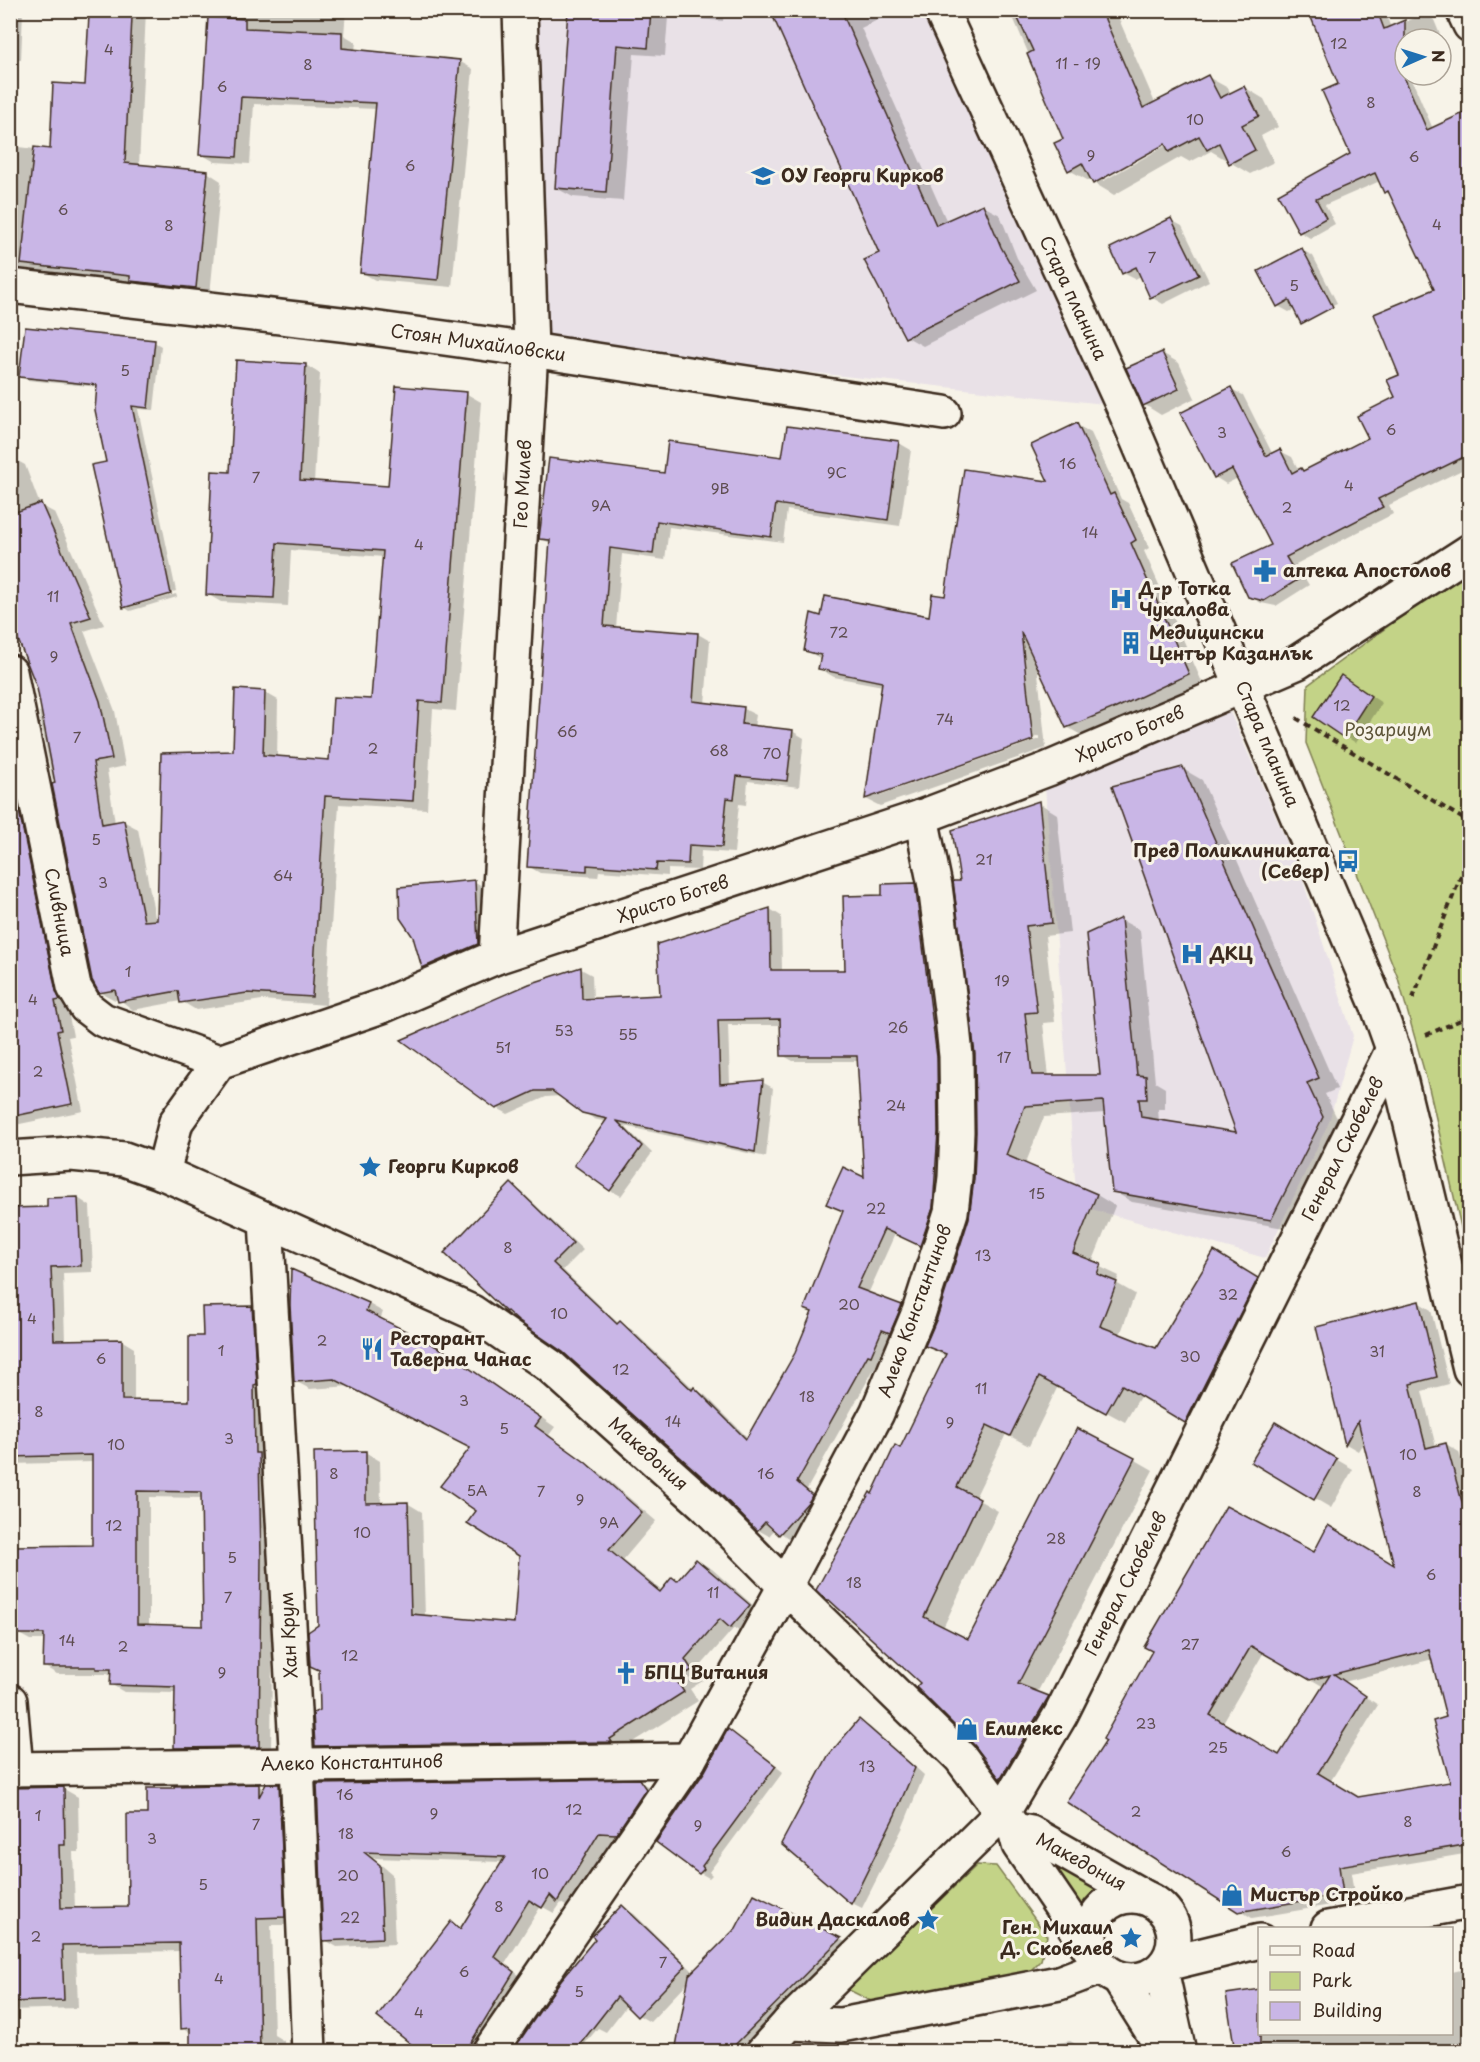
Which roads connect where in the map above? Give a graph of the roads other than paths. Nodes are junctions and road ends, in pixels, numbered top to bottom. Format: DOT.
graph roads {
  1 [pos="520,10"];
  2 [pos="940,10"];
  3 [pos="1463,10"];
  4 [pos="1470,25"];
  5 [pos="10,286"];
  6 [pos="531,350"];
  7 [pos="944,413"];
  8 [pos="1470,551"];
  9 [pos="10,672"];
  10 [pos="1243,686"];
  11 [pos="921,817"];
  12 [pos="496,957"];
  13 [pos="1392,1049"];
  14 [pos="219,1062"];
  15 [pos="10,1158"];
  16 [pos="163,1173"];
  17 [pos="266,1220"];
  18 [pos="1470,1369"];
  19 [pos="785,1586"];
  20 [pos="10,1701"];
  21 [pos="689,1760"];
  22 [pos="297,1764"];
  23 [pos="13,1769"];
  24 [pos="1009,1821"];
  25 [pos="1470,1902"];
  26 [pos="1157,1906"];
  27 [pos="1339,1927"];
  28 [pos="1249,1943"];
  29 [pos="1104,1966"];
  30 [pos="1164,1967"];
  31 [pos="789,2023"];
  32 [pos="309,2052"];
  33 [pos="489,2052"];
  34 [pos="764,2052"];
  35 [pos="1168,2052"];
  36 [pos="1179,2052"];
  1 -- 6 [label="street, Гео Милев"];
  2 -- 10 [label="street, Стара планина"];
  3 -- 4 [label="street"];
  5 -- 6 [label="street, Стоян Михайловски"];
  6 -- 7 [label="street, Стоян Михайловски"];
  6 -- 12 [label="street, Гео Милев"];
  8 -- 10 [label="street, Христо Ботев"];
  9 -- 14 [label="street, Сливница"];
  10 -- 11 [label="street, Христо Ботев"];
  10 -- 13 [label="street, Стара планина"];
  11 -- 12 [label="street, Христо Ботев"];
  11 -- 19 [label="street, Алеко Константинов"];
  12 -- 14 [label="street, Христо Ботев"];
  13 -- 18 [label="street, Стара планина"];
  13 -- 24 [label="street, Генерал Скобелев"];
  14 -- 16 [label="street"];
  15 -- 16 [label="street"];
  16 -- 17 [label="street, Македония"];
  17 -- 19 [label="street, Македония"];
  17 -- 22 [label="street, Хан Крум"];
  19 -- 21 [label="street, Алеко Константинов"];
  19 -- 24 [label="street, Македония"];
  20 -- 23 [label="street"];
  21 -- 22 [label="street, Алеко Константинов"];
  21 -- 33 [label="street, Алеко Константинов"];
  22 -- 23 [label="street, Алеко Константинов"];
  22 -- 32 [label="street, Хан Крум"];
  24 -- 26 [label="street, Македония"];
  24 -- 29 [label="street, Македония"];
  24 -- 31 [label="street, Генерал Скобелев"];
  25 -- 27 [label="street"];
  26 -- 28 [label="street, Македония"];
  26 -- 29 [label="street"];
  26 -- 30 [label="street"];
  28 -- 30 [label="street"];
  29 -- 30 [label="street"];
  29 -- 31 [label="street"];
  29 -- 35 [label="street, Македония"];
  30 -- 36 [label="street"];
  31 -- 34 [label="street, Генерал Скобелев"];
}
